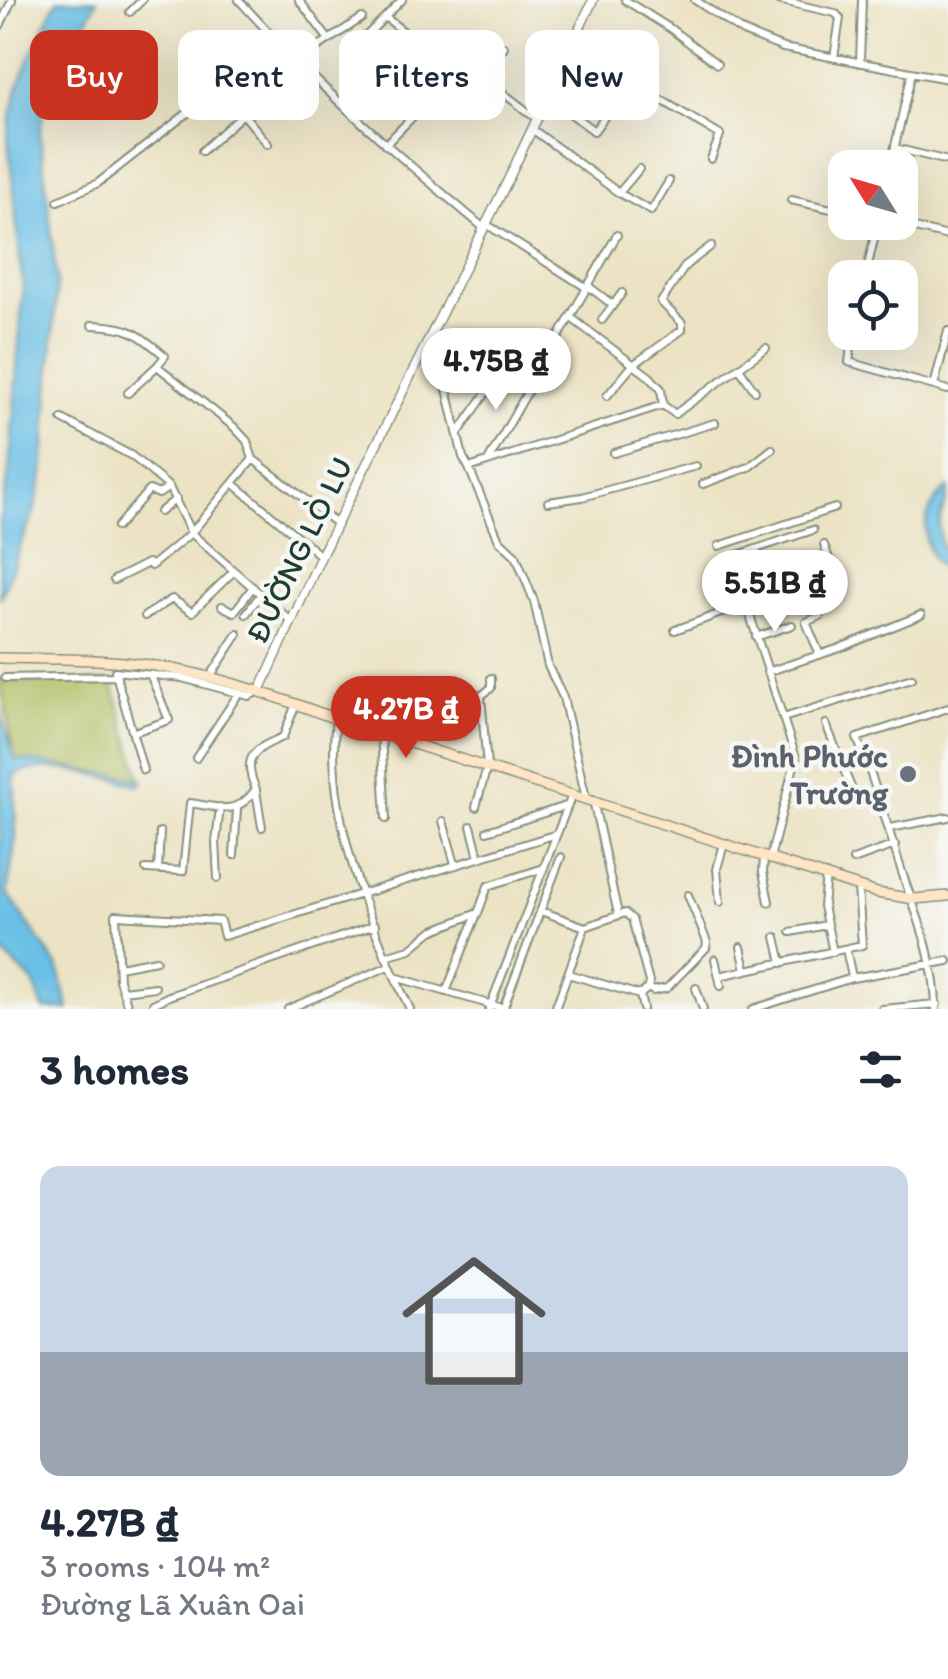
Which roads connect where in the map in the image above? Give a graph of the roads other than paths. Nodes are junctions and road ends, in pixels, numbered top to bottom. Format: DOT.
graph roads {
  1 [pos="12,0"];
  2 [pos="142,0"];
  3 [pos="239,0"];
  4 [pos="299,0"];
  5 [pos="402,0"];
  6 [pos="593,0"];
  7 [pos="624,0"];
  8 [pos="695,0"];
  9 [pos="778,0"];
  10 [pos="862,0"];
  11 [pos="130,12"];
  12 [pos="385,17"];
  13 [pos="362,18"];
  14 [pos="0,26"];
  15 [pos="266,30"];
  16 [pos="372,30"];
  17 [pos="402,30"];
  18 [pos="579,30"];
  19 [pos="329,40"];
  20 [pos="319,46"];
  21 [pos="834,58"];
  22 [pos="860,63"];
  23 [pos="717,64"];
  24 [pos="912,72"];
  25 [pos="948,79"];
  26 [pos="319,84"];
  27 [pos="505,94"];
  28 [pos="659,98"];
  29 [pos="525,110"];
  30 [pos="178,120"];
  31 [pos="238,120"];
  32 [pos="248,120"];
  33 [pos="409,120"];
  34 [pos="536,120"];
  35 [pos="580,120"];
  36 [pos="602,120"];
  37 [pos="532,129"];
  38 [pos="268,144"];
  39 [pos="384,145"];
  40 [pos="895,148"];
  41 [pos="202,151"];
  42 [pos="710,159"];
  43 [pos="948,161"];
  44 [pos="639,170"];
  45 [pos="668,181"];
  46 [pos="619,193"];
  47 [pos="791,200"];
  48 [pos="58,201"];
  49 [pos="828,208"];
  50 [pos="485,226"];
  51 [pos="918,229"];
  52 [pos="617,235"];
  53 [pos="948,236"];
  54 [pos="710,246"];
  55 [pos="587,287"];
  56 [pos="622,293"];
  57 [pos="612,305"];
  58 [pos="570,317"];
  59 [pos="602,320"];
  60 [pos="92,325"];
  61 [pos="432,329"];
  62 [pos="948,330"];
  63 [pos="766,348"];
  64 [pos="849,350"];
  65 [pos="633,365"];
  66 [pos="157,366"];
  67 [pos="739,368"];
  68 [pos="500,373"];
  69 [pos="934,386"];
  70 [pos="948,390"];
  71 [pos="754,391"];
  72 [pos="128,394"];
  73 [pos="607,396"];
  74 [pos="663,404"];
  75 [pos="62,418"];
  76 [pos="714,424"];
  77 [pos="458,434"];
  78 [pos="772,449"];
  79 [pos="614,453"];
  80 [pos="253,459"];
  81 [pos="488,462"];
  82 [pos="696,466"];
  83 [pos="469,468"];
  84 [pos="233,484"];
  85 [pos="703,484"];
  86 [pos="169,486"];
  87 [pos="176,499"];
  88 [pos="548,502"];
  89 [pos="836,508"];
  90 [pos="160,512"];
  91 [pos="337,524"];
  92 [pos="117,527"];
  93 [pos="814,530"];
  94 [pos="191,533"];
  95 [pos="824,545"];
  96 [pos="719,546"];
  97 [pos="321,556"];
  98 [pos="724,560"];
  99 [pos="234,570"];
  100 [pos="114,580"];
  101 [pos="253,587"];
  102 [pos="262,594"];
  103 [pos="222,606"];
  104 [pos="745,607"];
  105 [pos="246,614"];
  106 [pos="921,615"];
  107 [pos="145,616"];
  108 [pos="820,616"];
  109 [pos="290,620"];
  110 [pos="792,626"];
  111 [pos="676,630"];
  112 [pos="238,634"];
  113 [pos="756,637"];
  114 [pos="820,655"];
  115 [pos="0,658"];
  116 [pos="767,672"];
  117 [pos="116,674"];
  118 [pos="150,674"];
  119 [pos="4,678"];
  120 [pos="210,678"];
  121 [pos="491,678"];
  122 [pos="912,678"];
  123 [pos="260,691"];
  124 [pos="240,693"];
  125 [pos="481,696"];
  126 [pos="435,697"];
  127 [pos="296,703"];
  128 [pos="948,708"];
  129 [pos="783,718"];
  130 [pos="336,719"];
  131 [pos="826,724"];
  132 [pos="137,731"];
  133 [pos="381,733"];
  134 [pos="196,758"];
  135 [pos="487,767"];
  136 [pos="142,770"];
  137 [pos="256,790"];
  138 [pos="852,790"];
  139 [pos="572,794"];
  140 [pos="590,799"];
  141 [pos="568,805"];
  142 [pos="220,807"];
  143 [pos="476,807"];
  144 [pos="236,809"];
  145 [pos="948,816"];
  146 [pos="386,819"];
  147 [pos="442,821"];
  148 [pos="471,826"];
  149 [pos="262,827"];
  150 [pos="890,828"];
  151 [pos="487,831"];
  152 [pos="160,832"];
  153 [pos="557,834"];
  154 [pos="724,842"];
  155 [pos="895,845"];
  156 [pos="234,855"];
  157 [pos="479,857"];
  158 [pos="561,857"];
  159 [pos="767,857"];
  160 [pos="853,860"];
  161 [pos="455,864"];
  162 [pos="544,868"];
  163 [pos="146,869"];
  164 [pos="158,870"];
  165 [pos="826,875"];
  166 [pos="218,878"];
  167 [pos="858,887"];
  168 [pos="364,892"];
  169 [pos="688,895"];
  170 [pos="948,896"];
  171 [pos="914,900"];
  172 [pos="720,902"];
  173 [pos="769,902"];
  174 [pos="540,911"];
  175 [pos="478,913"];
  176 [pos="618,914"];
  177 [pos="375,924"];
  178 [pos="826,925"];
  179 [pos="585,927"];
  180 [pos="791,932"];
  181 [pos="776,937"];
  182 [pos="741,947"];
  183 [pos="846,949"];
  184 [pos="832,952"];
  185 [pos="385,956"];
  186 [pos="715,959"];
  187 [pos="156,960"];
  188 [pos="948,960"];
  189 [pos="782,962"];
  190 [pos="929,963"];
  191 [pos="389,966"];
  192 [pos="119,967"];
  193 [pos="746,970"];
  194 [pos="568,974"];
  195 [pos="719,976"];
  196 [pos="394,978"];
  197 [pos="852,978"];
  198 [pos="934,984"];
  199 [pos="948,985"];
  200 [pos="721,986"];
  201 [pos="155,987"];
  202 [pos="648,988"];
  203 [pos="696,988"];
  204 [pos="123,991"];
  205 [pos="446,992"];
  206 [pos="640,995"];
  207 [pos="937,1006"];
  208 [pos="128,1007"];
  209 [pos="490,1007"];
  210 [pos="152,1009"];
  211 [pos="288,1009"];
  212 [pos="410,1009"];
  213 [pos="504,1009"];
  214 [pos="556,1009"];
  215 [pos="644,1009"];
  216 [pos="703,1009"];
  217 [pos="753,1009"];
  218 [pos="882,1009"];
  1 -- 14 [label="street"];
  2 -- 11 [label="street"];
  3 -- 15 [label="street"];
  4 -- 19 [label="street"];
  5 -- 12 [label="street"];
  6 -- 18 [label="street, ĐƯỜNG LÒ LU"];
  7 -- 23 [label="street"];
  8 -- 21 [label="street"];
  9 -- 21 [label="street"];
  10 -- 22 [label="street"];
  12 -- 16 [label="street"];
  12 -- 17 [label="street"];
  13 -- 19 [label="street"];
  19 -- 20 [label="street"];
  21 -- 22 [label="street"];
  22 -- 24 [label="street"];
  24 -- 25 [label="street"];
  24 -- 40 [label="street"];
  26 -- 39 [label="street"];
  27 -- 29 [label="street"];
  28 -- 42 [label="street"];
  30 -- 48 [label="street"];
  31 -- 41 [label="street"];
  32 -- 38 [label="street"];
  33 -- 39 [label="street"];
  34 -- 37 [label="street, ĐƯỜNG LÒ LU"];
  35 -- 36 [label="street"];
  37 -- 46 [label="street"];
  37 -- 50 [label="street, ĐƯỜNG LÒ LU"];
  39 -- 50 [label="street"];
  40 -- 43 [label="street"];
  44 -- 46 [label="street"];
  45 -- 46 [label="street"];
  47 -- 49 [label="street"];
  50 -- 55 [label="street"];
  50 -- 61 [label="street, ĐƯỜNG LÒ LU"];
  51 -- 53 [label="street"];
  52 -- 55 [label="street"];
  54 -- 65 [label="street"];
  55 -- 57 [label="street"];
  55 -- 58 [label="street"];
  56 -- 57 [label="street"];
  57 -- 59 [label="street"];
  58 -- 65 [label="street"];
  58 -- 81 [label="street"];
  60 -- 66 [label="street"];
  61 -- 77 [label="street"];
  61 -- 91 [label="street, ĐƯỜNG LÒ LU"];
  62 -- 69 [label="street"];
  63 -- 67 [label="street"];
  64 -- 69 [label="street"];
  65 -- 73 [label="street"];
  65 -- 74 [label="street"];
  66 -- 72 [label="street"];
  66 -- 80 [label="street"];
  67 -- 71 [label="street"];
  67 -- 74 [label="street"];
  68 -- 77 [label="street"];
  69 -- 70 [label="street"];
  74 -- 81 [label="street"];
  75 -- 86 [label="street"];
  76 -- 79 [label="street"];
  77 -- 83 [label="street"];
  78 -- 85 [label="street"];
  80 -- 84 [label="street"];
  80 -- 91 [label="street"];
  81 -- 83 [label="street"];
  82 -- 88 [label="street"];
  83 -- 140 [label="street"];
  84 -- 94 [label="street"];
  84 -- 97 [label="street"];
  86 -- 87 [label="street"];
  86 -- 92 [label="street"];
  87 -- 90 [label="street"];
  87 -- 94 [label="street"];
  89 -- 96 [label="street"];
  91 -- 97 [label="street, ĐƯỜNG LÒ LU"];
  93 -- 98 [label="street"];
  94 -- 99 [label="street"];
  94 -- 100 [label="street"];
  95 -- 104 [label="street"];
  97 -- 109 [label="street, ĐƯỜNG LÒ LU"];
  99 -- 101 [label="street"];
  99 -- 107 [label="street"];
  101 -- 102 [label="street"];
  101 -- 103 [label="street"];
  102 -- 105 [label="street"];
  102 -- 109 [label="street"];
  104 -- 111 [label="street"];
  104 -- 113 [label="street"];
  106 -- 114 [label="street"];
  108 -- 114 [label="street"];
  109 -- 123 [label="street, ĐƯỜNG LÒ LU"];
  110 -- 113 [label="street"];
  112 -- 120 [label="street"];
  113 -- 116 [label="street"];
  114 -- 116 [label="street"];
  115 -- 120 [label="main road"];
  116 -- 129 [label="street"];
  117 -- 118 [label="street"];
  117 -- 119 [label="street"];
  117 -- 136 [label="street"];
  118 -- 124 [label="street"];
  118 -- 132 [label="street"];
  120 -- 123 [label="main road"];
  121 -- 125 [label="street"];
  122 -- 129 [label="street"];
  123 -- 124 [label="street"];
  123 -- 127 [label="main road"];
  124 -- 134 [label="street"];
  125 -- 126 [label="street"];
  125 -- 135 [label="street"];
  127 -- 130 [label="main road"];
  127 -- 137 [label="street"];
  128 -- 150 [label="street"];
  129 -- 159 [label="street"];
  130 -- 133 [label="main road"];
  130 -- 168 [label="street"];
  131 -- 138 [label="street"];
  133 -- 135 [label="main road"];
  133 -- 146 [label="street"];
  135 -- 139 [label="main road"];
  135 -- 143 [label="street"];
  137 -- 144 [label="street"];
  137 -- 149 [label="street"];
  139 -- 140 [label="main road"];
  139 -- 141 [label="street"];
  140 -- 154 [label="main road"];
  140 -- 176 [label="street"];
  141 -- 151 [label="street"];
  141 -- 153 [label="street"];
  142 -- 144 [label="street"];
  142 -- 164 [label="street"];
  142 -- 166 [label="street"];
  144 -- 156 [label="street"];
  145 -- 150 [label="street"];
  147 -- 161 [label="street"];
  148 -- 157 [label="street"];
  150 -- 155 [label="street"];
  152 -- 164 [label="street"];
  153 -- 157 [label="street"];
  153 -- 162 [label="street"];
  154 -- 159 [label="main road"];
  154 -- 172 [label="street"];
  155 -- 160 [label="street"];
  155 -- 171 [label="street"];
  157 -- 161 [label="street"];
  158 -- 174 [label="street"];
  159 -- 165 [label="main road"];
  159 -- 173 [label="street"];
  161 -- 168 [label="street"];
  162 -- 175 [label="street"];
  162 -- 209 [label="street"];
  163 -- 164 [label="street"];
  165 -- 167 [label="main road"];
  165 -- 178 [label="street"];
  167 -- 171 [label="main road"];
  167 -- 183 [label="street"];
  168 -- 177 [label="street"];
  168 -- 192 [label="street"];
  169 -- 202 [label="street"];
  170 -- 171 [label="main road"];
  171 -- 190 [label="street"];
  174 -- 179 [label="street"];
  174 -- 213 [label="street"];
  175 -- 185 [label="street"];
  175 -- 205 [label="street"];
  176 -- 179 [label="street"];
  176 -- 202 [label="street"];
  177 -- 185 [label="street"];
  177 -- 210 [label="street"];
  178 -- 180 [label="street"];
  178 -- 184 [label="street"];
  179 -- 194 [label="street"];
  181 -- 189 [label="street"];
  182 -- 193 [label="street"];
  183 -- 184 [label="street"];
  183 -- 197 [label="street"];
  184 -- 189 [label="street"];
  185 -- 191 [label="street"];
  186 -- 195 [label="street"];
  187 -- 192 [label="street"];
  188 -- 190 [label="street"];
  189 -- 193 [label="street"];
  190 -- 197 [label="street"];
  190 -- 198 [label="street"];
  191 -- 196 [label="street"];
  191 -- 211 [label="street"];
  192 -- 204 [label="street"];
  193 -- 195 [label="street"];
  194 -- 206 [label="street"];
  194 -- 214 [label="street"];
  195 -- 200 [label="street"];
  196 -- 205 [label="street"];
  196 -- 212 [label="street"];
  197 -- 217 [label="street"];
  198 -- 199 [label="street"];
  198 -- 207 [label="street"];
  201 -- 204 [label="street"];
  202 -- 206 [label="street"];
  203 -- 216 [label="street"];
  204 -- 208 [label="street"];
  205 -- 209 [label="street"];
  206 -- 215 [label="street"];
  207 -- 218 [label="street"];
  209 -- 213 [label="street"];
}
